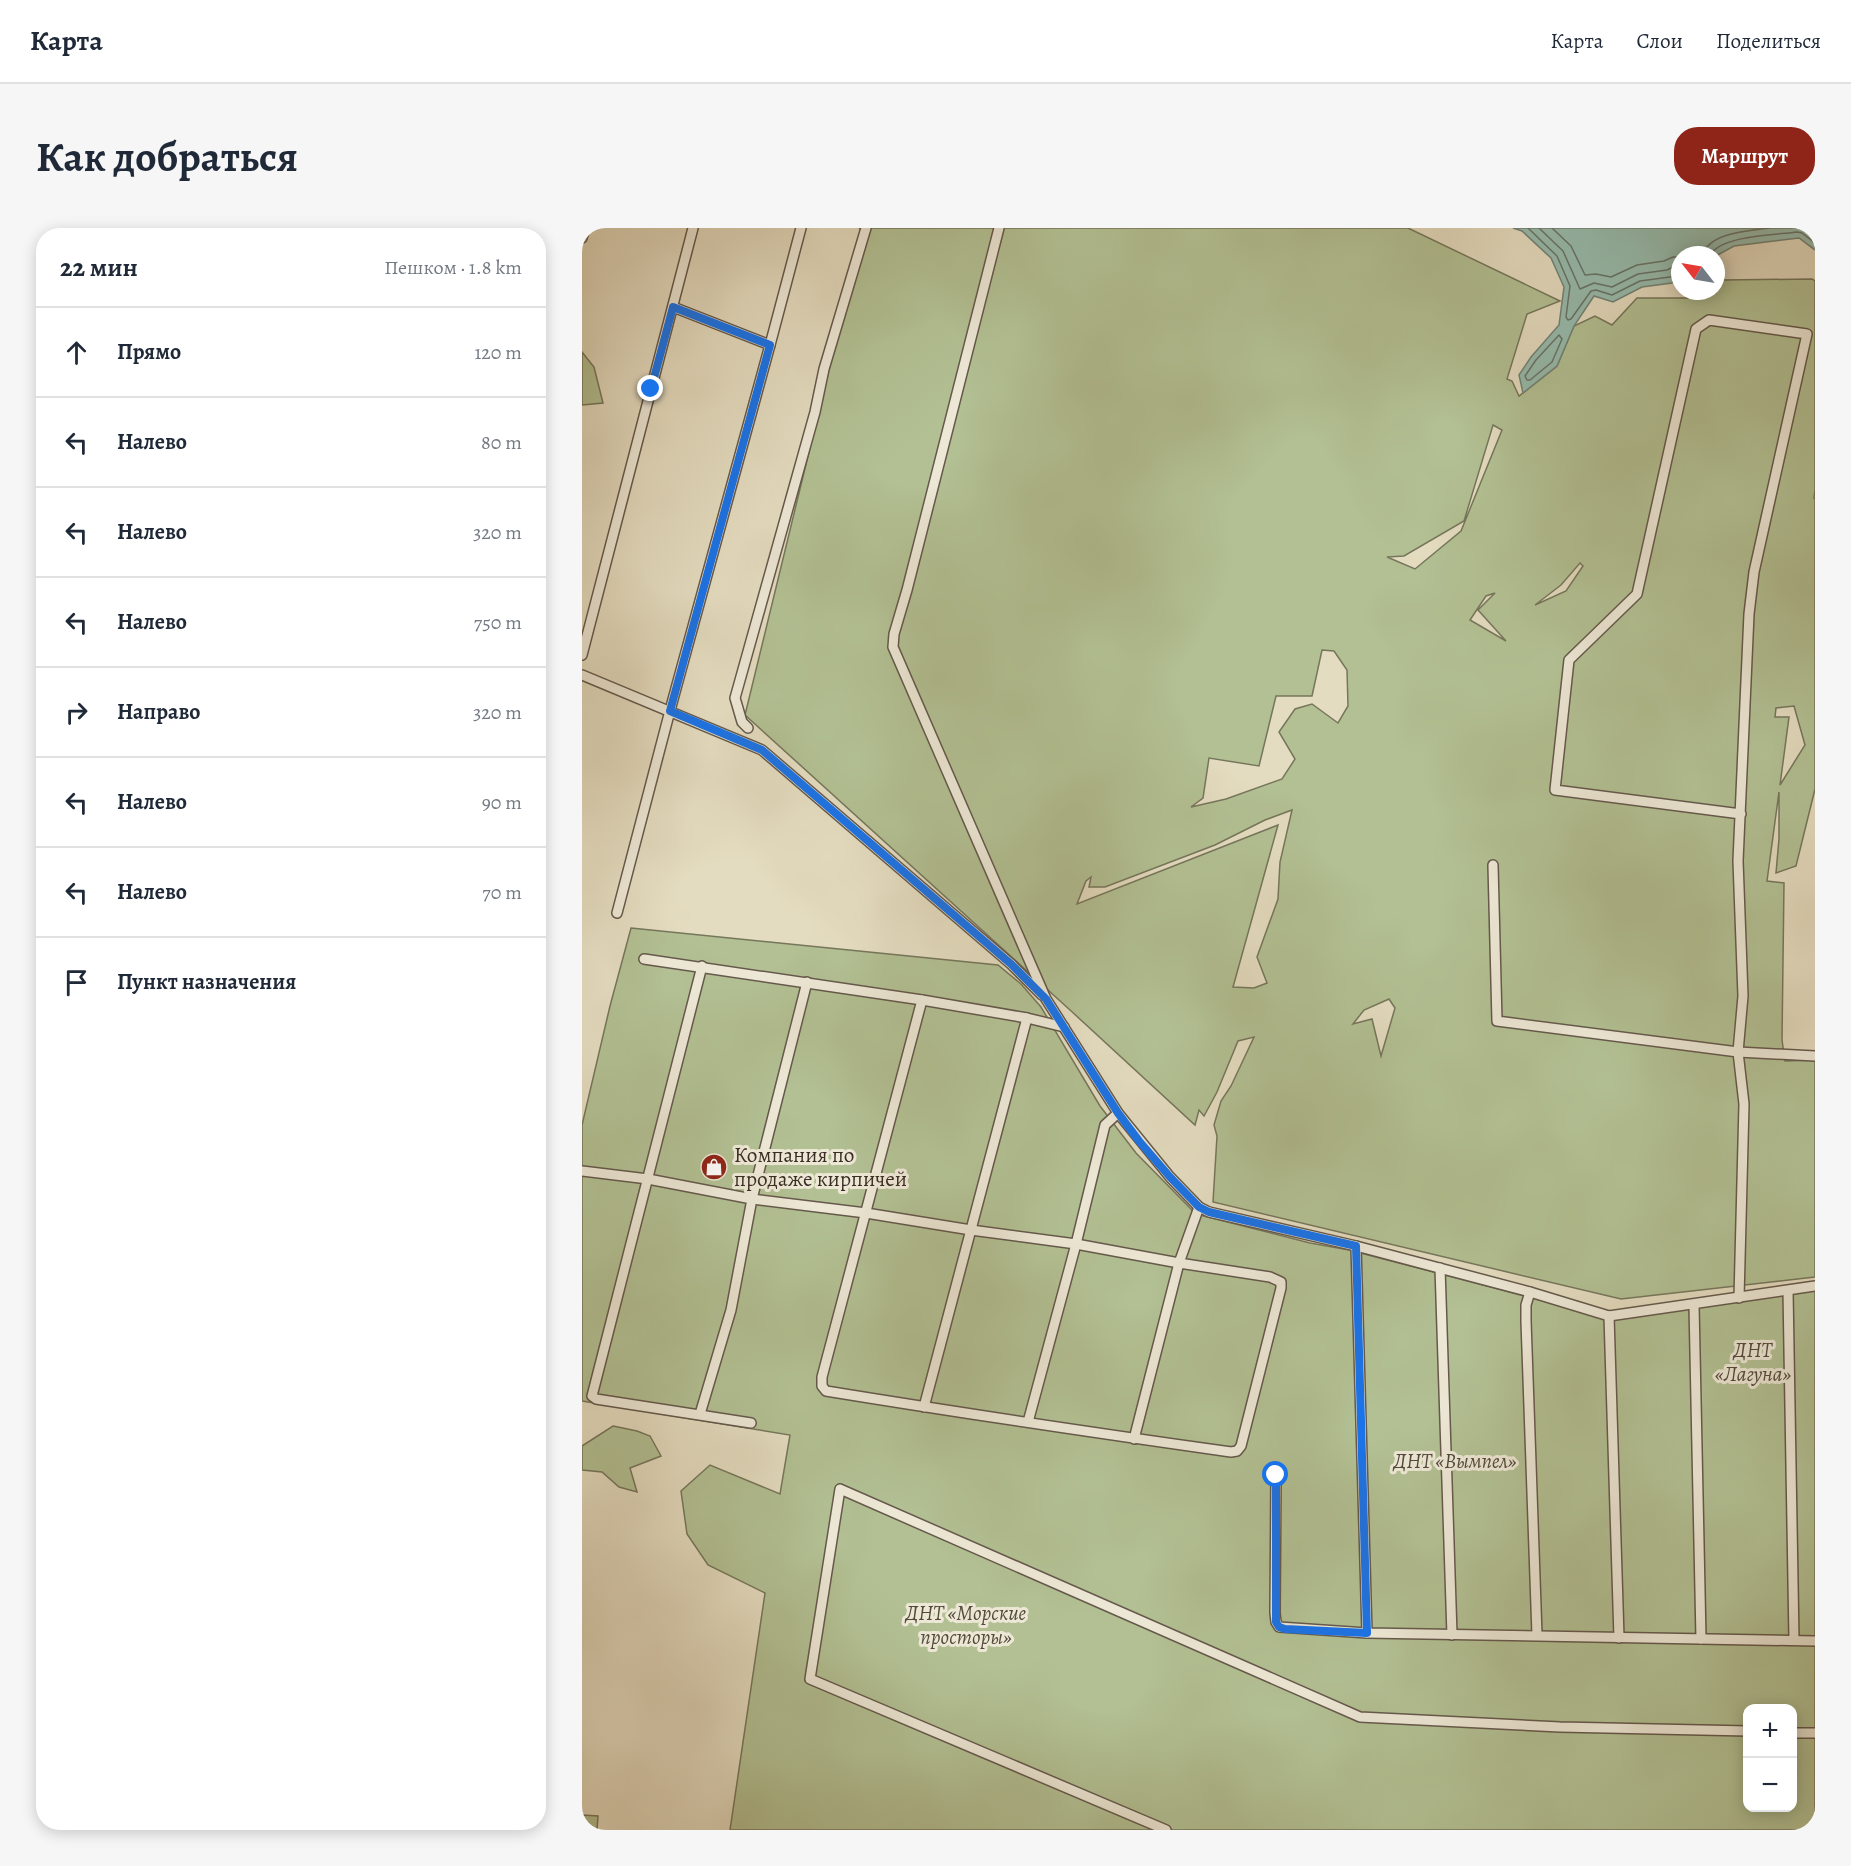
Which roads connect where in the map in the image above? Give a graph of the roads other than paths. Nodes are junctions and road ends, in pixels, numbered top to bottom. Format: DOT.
graph roads {
  1 [pos="585,228"];
  2 [pos="693,228"];
  3 [pos="801,228"];
  4 [pos="866,228"];
  5 [pos="999,228"];
  6 [pos="582,238"];
  7 [pos="673,307"];
  8 [pos="770,345"];
  9 [pos="582,655"];
  10 [pos="582,675"];
  11 [pos="670,711"];
  12 [pos="748,728"];
  13 [pos="1741,814"];
  14 [pos="1493,865"];
  15 [pos="617,913"];
  16 [pos="644,959"];
  17 [pos="702,966"];
  18 [pos="807,982"];
  19 [pos="1046,999"];
  20 [pos="922,1000"];
  21 [pos="1027,1017"];
  22 [pos="1064,1027"];
  23 [pos="1738,1052"];
  24 [pos="1815,1056"];
  25 [pos="1118,1113"];
  26 [pos="582,1171"];
  27 [pos="648,1179"];
  28 [pos="752,1199"];
  29 [pos="1199,1207"];
  30 [pos="866,1213"];
  31 [pos="971,1230"];
  32 [pos="1076,1244"];
  33 [pos="1356,1246"];
  34 [pos="1179,1263"];
  35 [pos="1440,1268"];
  36 [pos="1815,1286"];
  37 [pos="1788,1291"];
  38 [pos="1530,1292"];
  39 [pos="1739,1298"];
  40 [pos="1694,1305"];
  41 [pos="1610,1316"];
  42 [pos="924,1407"];
  43 [pos="699,1414"];
  44 [pos="1028,1422"];
  45 [pos="751,1423"];
  46 [pos="1134,1439"];
  47 [pos="1276,1475"];
  48 [pos="1367,1633"];
  49 [pos="1452,1635"];
  50 [pos="1537,1635"];
  51 [pos="1619,1638"];
  52 [pos="1701,1639"];
  53 [pos="1794,1640"];
  54 [pos="1815,1641"];
  55 [pos="1743,1731"];
  56 [pos="1797,1732"];
  57 [pos="1815,1733"];
  58 [pos="1166,1830"];
  1 -- 6 [label="street"];
  2 -- 7 [label="street"];
  3 -- 8 [label="street"];
  4 -- 12 [label="street"];
  5 -- 19 [label="street"];
  7 -- 8 [label="street"];
  7 -- 9 [label="street"];
  8 -- 11 [label="street"];
  10 -- 11 [label="street"];
  11 -- 15 [label="street"];
  11 -- 19 [label="street"];
  13 -- 13 [label="street"];
  13 -- 23 [label="street"];
  14 -- 23 [label="street"];
  16 -- 17 [label="street"];
  17 -- 18 [label="street"];
  17 -- 27 [label="street"];
  18 -- 20 [label="street"];
  18 -- 28 [label="street"];
  19 -- 22 [label="street"];
  20 -- 21 [label="street"];
  20 -- 30 [label="street"];
  21 -- 22 [label="street"];
  21 -- 31 [label="street"];
  22 -- 25 [label="street"];
  23 -- 24 [label="street"];
  23 -- 39 [label="street"];
  25 -- 29 [label="street"];
  25 -- 32 [label="street"];
  26 -- 27 [label="street"];
  27 -- 28 [label="street"];
  27 -- 43 [label="street"];
  28 -- 30 [label="street"];
  28 -- 43 [label="street"];
  29 -- 33 [label="street"];
  29 -- 34 [label="street"];
  30 -- 31 [label="street"];
  30 -- 42 [label="street"];
  31 -- 32 [label="street"];
  31 -- 42 [label="street"];
  32 -- 34 [label="street"];
  32 -- 44 [label="street"];
  33 -- 35 [label="street"];
  33 -- 48 [label="street"];
  34 -- 46 [label="street"];
  34 -- 46 [label="street"];
  35 -- 38 [label="street"];
  35 -- 49 [label="street"];
  36 -- 37 [label="street"];
  37 -- 39 [label="street"];
  37 -- 53 [label="street"];
  38 -- 41 [label="street"];
  38 -- 50 [label="street"];
  39 -- 40 [label="street"];
  40 -- 41 [label="street"];
  40 -- 52 [label="street"];
  41 -- 51 [label="street"];
  42 -- 44 [label="street"];
  43 -- 45 [label="street"];
  44 -- 46 [label="street"];
  47 -- 48 [label="street"];
  48 -- 49 [label="street"];
  49 -- 50 [label="street"];
  50 -- 51 [label="street"];
  51 -- 52 [label="street"];
  52 -- 53 [label="street"];
  53 -- 54 [label="street"];
  55 -- 58 [label="street"];
  56 -- 57 [label="street"];
}
